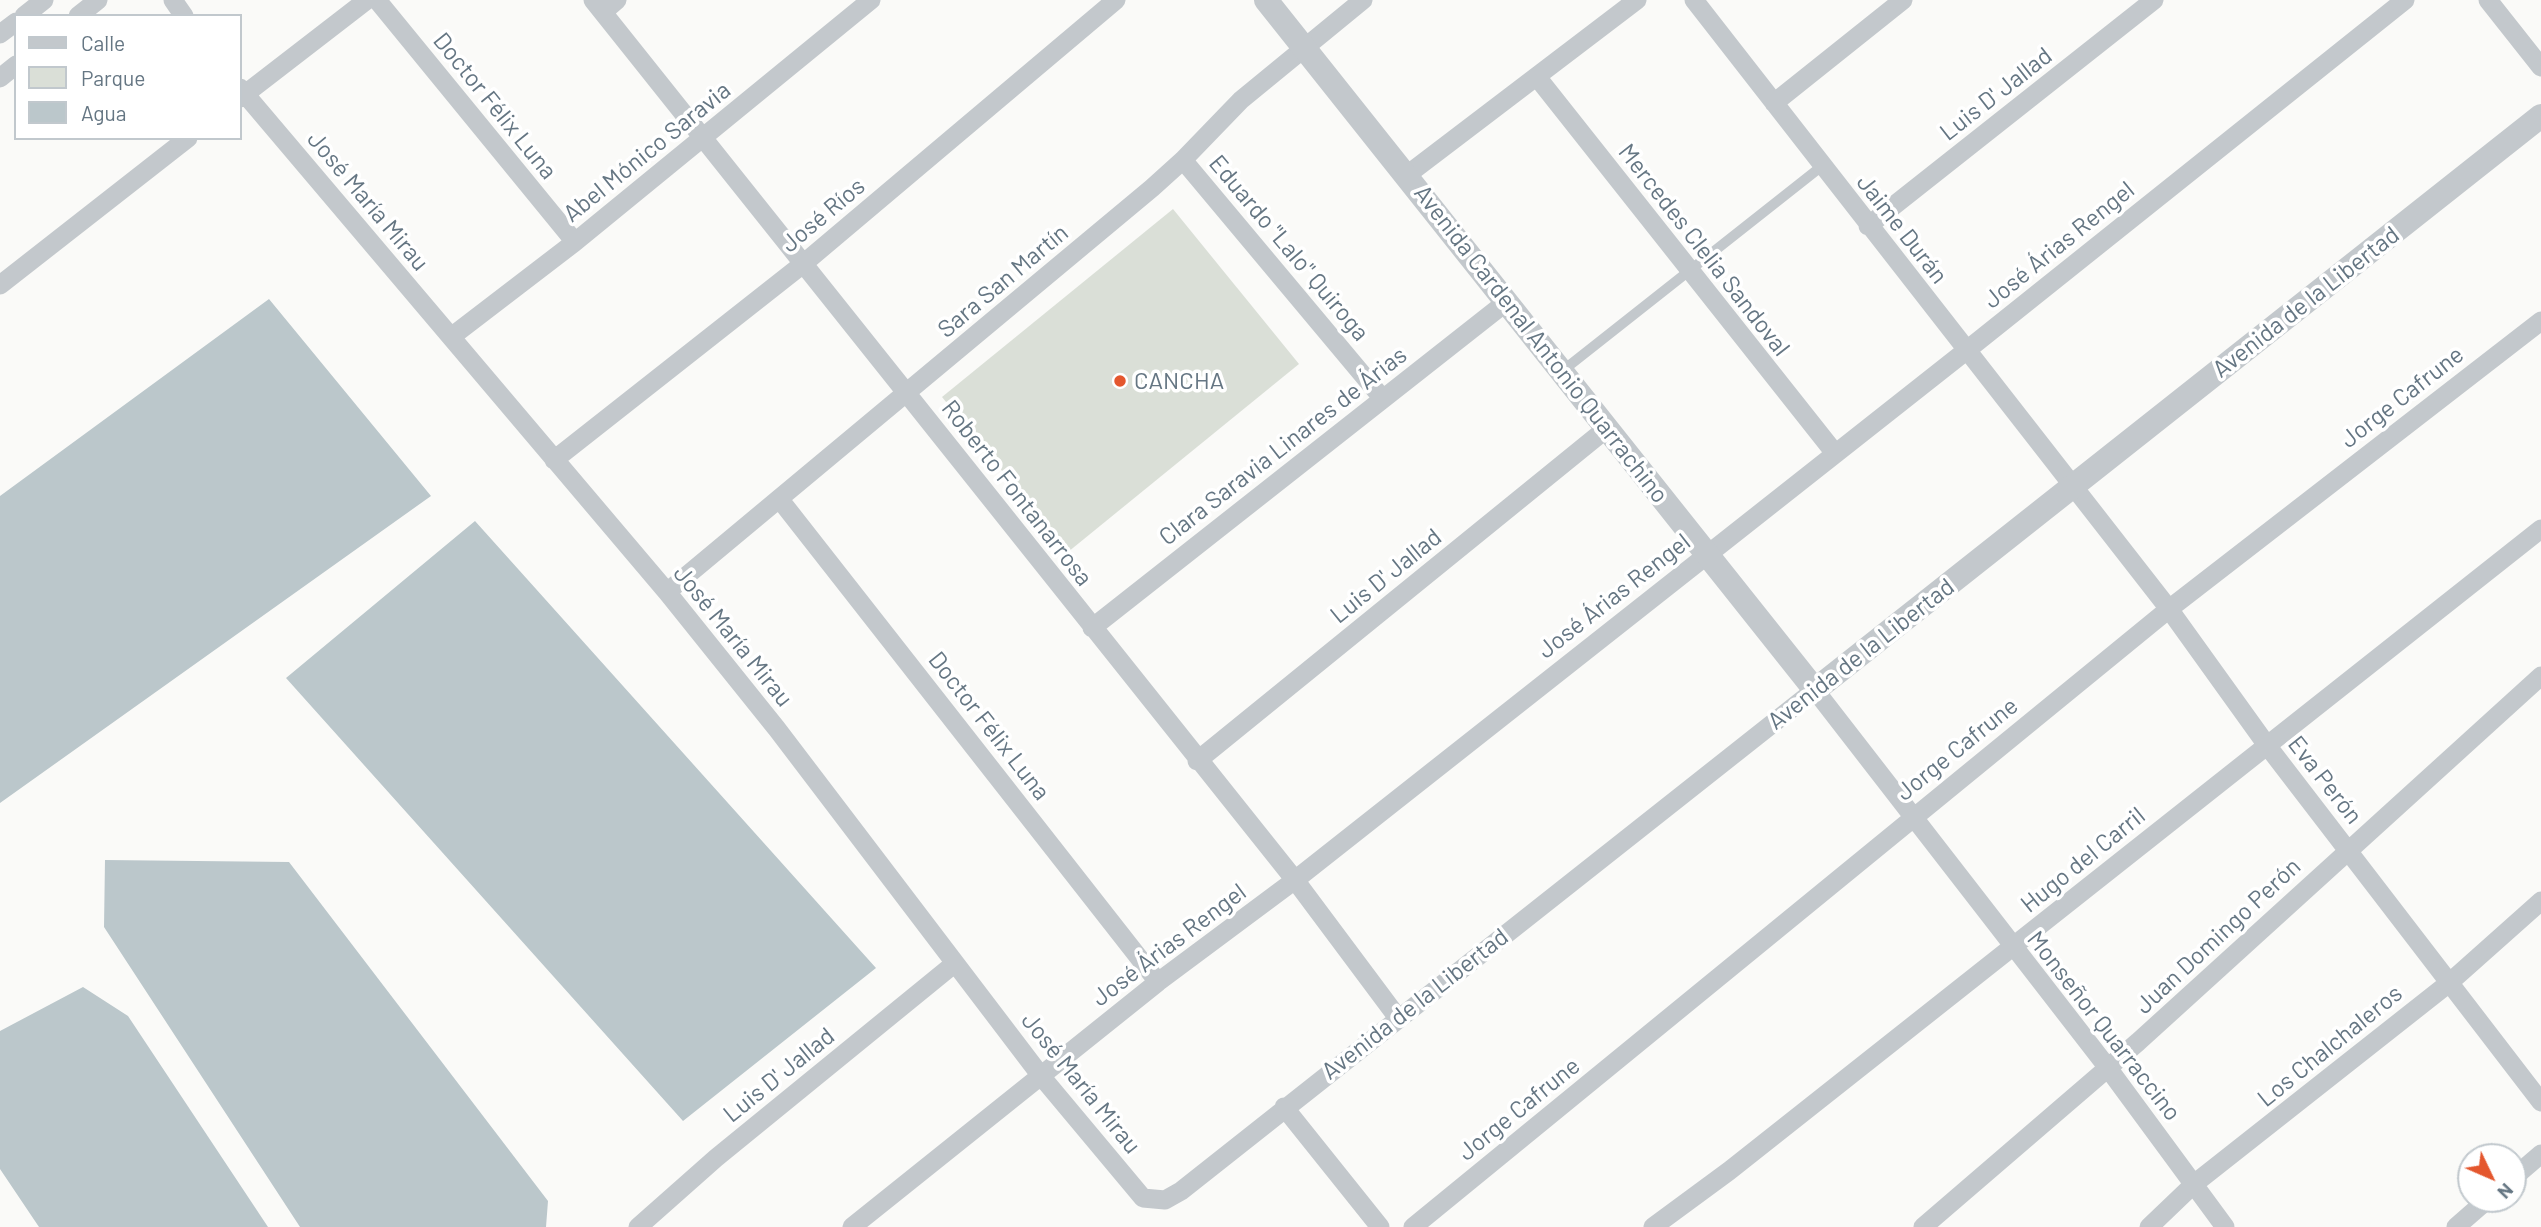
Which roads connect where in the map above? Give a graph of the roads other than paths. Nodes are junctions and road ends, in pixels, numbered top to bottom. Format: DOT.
graph roads {
  1 [pos="44,0"];
  2 [pos="98,0"];
  3 [pos="367,0"];
  4 [pos="377,0"];
  5 [pos="871,0"];
  6 [pos="1116,0"];
  7 [pos="1266,0"];
  8 [pos="1363,0"];
  9 [pos="1637,0"];
  10 [pos="1694,0"];
  11 [pos="1903,0"];
  12 [pos="2154,0"];
  13 [pos="2405,0"];
  14 [pos="2488,0"];
  15 [pos="605,4"];
  16 [pos="26,14"];
  17 [pos="80,14"];
  18 [pos="1304,47"];
  19 [pos="14,67"];
  20 [pos="2541,67"];
  21 [pos="1537,77"];
  22 [pos="0,78"];
  23 [pos="242,92"];
  24 [pos="242,94"];
  25 [pos="1774,103"];
  26 [pos="2541,116"];
  27 [pos="703,138"];
  28 [pos="185,140"];
  29 [pos="1184,160"];
  30 [pos="1822,166"];
  31 [pos="1407,175"];
  32 [pos="1868,226"];
  33 [pos="575,242"];
  34 [pos="803,264"];
  35 [pos="1689,272"];
  36 [pos="0,285"];
  37 [pos="1505,303"];
  38 [pos="2541,321"];
  39 [pos="451,337"];
  40 [pos="1967,350"];
  41 [pos="1560,373"];
  42 [pos="907,393"];
  43 [pos="1383,399"];
  44 [pos="1606,429"];
  45 [pos="1834,452"];
  46 [pos="554,460"];
  47 [pos="2073,487"];
  48 [pos="781,501"];
  49 [pos="2541,529"];
  50 [pos="1707,553"];
  51 [pos="667,592"];
  52 [pos="2169,609"];
  53 [pos="1092,628"];
  54 [pos="2541,676"];
  55 [pos="1815,690"];
  56 [pos="2266,744"];
  57 [pos="1197,761"];
  58 [pos="1913,816"];
  59 [pos="2348,849"];
  60 [pos="1294,880"];
  61 [pos="2541,901"];
  62 [pos="2012,948"];
  63 [pos="954,964"];
  64 [pos="1158,982"];
  65 [pos="2449,983"];
  66 [pos="1398,1018"];
  67 [pos="2108,1068"];
  68 [pos="1041,1076"];
  69 [pos="2541,1102"];
  70 [pos="1284,1107"];
  71 [pos="2541,1154"];
  72 [pos="2527,1166"];
  73 [pos="2194,1184"];
  74 [pos="1181,1191"];
  75 [pos="2472,1213"];
  76 [pos="638,1227"];
  77 [pos="852,1227"];
  78 [pos="1380,1227"];
  79 [pos="1413,1227"];
  80 [pos="1653,1227"];
  81 [pos="1923,1227"];
  82 [pos="2149,1227"];
  83 [pos="2225,1227"];
  84 [pos="2456,1227"];
  1 -- 16 [label="street"];
  2 -- 17 [label="street"];
  3 -- 23 [label="street"];
  4 -- 33 [label="street, Doctor Félix Luna"];
  5 -- 27 [label="street, Abel Mónico Saravia"];
  6 -- 34 [label="street, José Ríos"];
  7 -- 18 [label="street, Avenida Cardenal Antonio Quarrachino"];
  8 -- 18 [label="street, Sara San Martín"];
  9 -- 21 [label="street"];
  10 -- 25 [label="street, Jaime Durán"];
  11 -- 25 [label="street"];
  12 -- 32 [label="street, Luis D' Jallad"];
  13 -- 40 [label="street, José Árias Rengel"];
  14 -- 20 [label="street"];
  15 -- 27 [label="street, Roberto Fontanarrosa"];
  18 -- 29 [label="street, Sara San Martín"];
  18 -- 31 [label="street, Avenida Cardenal Antonio Quarrachino"];
  19 -- 22 [label="street"];
  21 -- 31 [label="street"];
  21 -- 35 [label="street, Mercedes Clelia Sandoval"];
  24 -- 39 [label="street, José María Mirau"];
  25 -- 30 [label="street, Jaime Durán"];
  26 -- 47 [label="street, Avenida de la Libertad"];
  27 -- 33 [label="street, Abel Mónico Saravia"];
  27 -- 34 [label="street, Roberto Fontanarrosa"];
  28 -- 36 [label="street"];
  29 -- 42 [label="street, Sara San Martín"];
  29 -- 43 [label="street, Eduardo \"Lalo\" Quiroga"];
  30 -- 32 [label="street, Jaime Durán"];
  30 -- 35 [label="lane"];
  31 -- 37 [label="street, Avenida Cardenal Antonio Quarrachino"];
  32 -- 40 [label="street, Jaime Durán"];
  33 -- 39 [label="street, Abel Mónico Saravia"];
  34 -- 42 [label="street, Roberto Fontanarrosa"];
  34 -- 46 [label="street, José Ríos"];
  35 -- 41 [label="lane"];
  35 -- 45 [label="street, Mercedes Clelia Sandoval"];
  37 -- 41 [label="street, Avenida Cardenal Antonio Quarrachino"];
  37 -- 43 [label="street, Clara Saravia Linares de Árias"];
  38 -- 52 [label="street, Jorge Cafrune"];
  39 -- 46 [label="street, José María Mirau"];
  40 -- 45 [label="street, José Árias Rengel"];
  40 -- 47 [label="street, Jaime Durán"];
  41 -- 44 [label="street, Avenida Cardenal Antonio Quarrachino"];
  42 -- 48 [label="street, Sara San Martín"];
  42 -- 53 [label="street, Roberto Fontanarrosa"];
  43 -- 53 [label="street, Clara Saravia Linares de Árias"];
  44 -- 50 [label="street, Avenida Cardenal Antonio Quarrachino"];
  44 -- 57 [label="street, Luis D' Jallad"];
  45 -- 50 [label="street, José Árias Rengel"];
  46 -- 51 [label="street, José María Mirau"];
  47 -- 52 [label="street, Eva Perón"];
  47 -- 55 [label="street, Avenida de la Libertad"];
  48 -- 51 [label="street, Sara San Martín"];
  48 -- 64 [label="street, Doctor Félix Luna"];
  49 -- 56 [label="street, Hugo del Carril"];
  50 -- 55 [label="street, Avenida Cardenal Antonio Quarrachino"];
  50 -- 60 [label="street, José Árias Rengel"];
  51 -- 63 [label="street, José María Mirau"];
  52 -- 56 [label="street, Eva Perón"];
  52 -- 58 [label="street, Jorge Cafrune"];
  53 -- 57 [label="street, Roberto Fontanarrosa"];
  54 -- 59 [label="street, Juan Domingo Perón"];
  55 -- 58 [label="street, Monseñor Quarraccino"];
  55 -- 66 [label="street, Avenida de la Libertad"];
  56 -- 59 [label="street, Eva Perón"];
  56 -- 62 [label="street, Hugo del Carril"];
  57 -- 60 [label="street, Roberto Fontanarrosa"];
  58 -- 62 [label="street, Monseñor Quarraccino"];
  58 -- 79 [label="street, Jorge Cafrune"];
  59 -- 65 [label="street, Eva Perón"];
  59 -- 67 [label="street, Juan Domingo Perón"];
  60 -- 64 [label="street, José Árias Rengel"];
  60 -- 66 [label="street, Roberto Fontanarrosa"];
  61 -- 65 [label="street, Los Chalchaleros"];
  62 -- 67 [label="street, Monseñor Quarraccino"];
  62 -- 80 [label="street, Hugo del Carril"];
  63 -- 68 [label="street, José María Mirau"];
  63 -- 76 [label="street, Luis D' Jallad"];
  64 -- 68 [label="street, José Árias Rengel"];
  65 -- 69 [label="street, Eva Perón"];
  65 -- 73 [label="street, Los Chalchaleros"];
  66 -- 70 [label="street, Avenida de la Libertad"];
  67 -- 73 [label="street, Monseñor Quarraccino"];
  67 -- 81 [label="street, Juan Domingo Perón"];
  68 -- 74 [label="street, José María Mirau"];
  68 -- 77 [label="street, José Árias Rengel"];
  70 -- 74 [label="street, Avenida de la Libertad"];
  70 -- 78 [label="street"];
  71 -- 72 [label="street"];
  73 -- 82 [label="street, Los Chalchaleros"];
  73 -- 83 [label="street, Monseñor Quarraccino"];
  75 -- 84 [label="street"];
}
